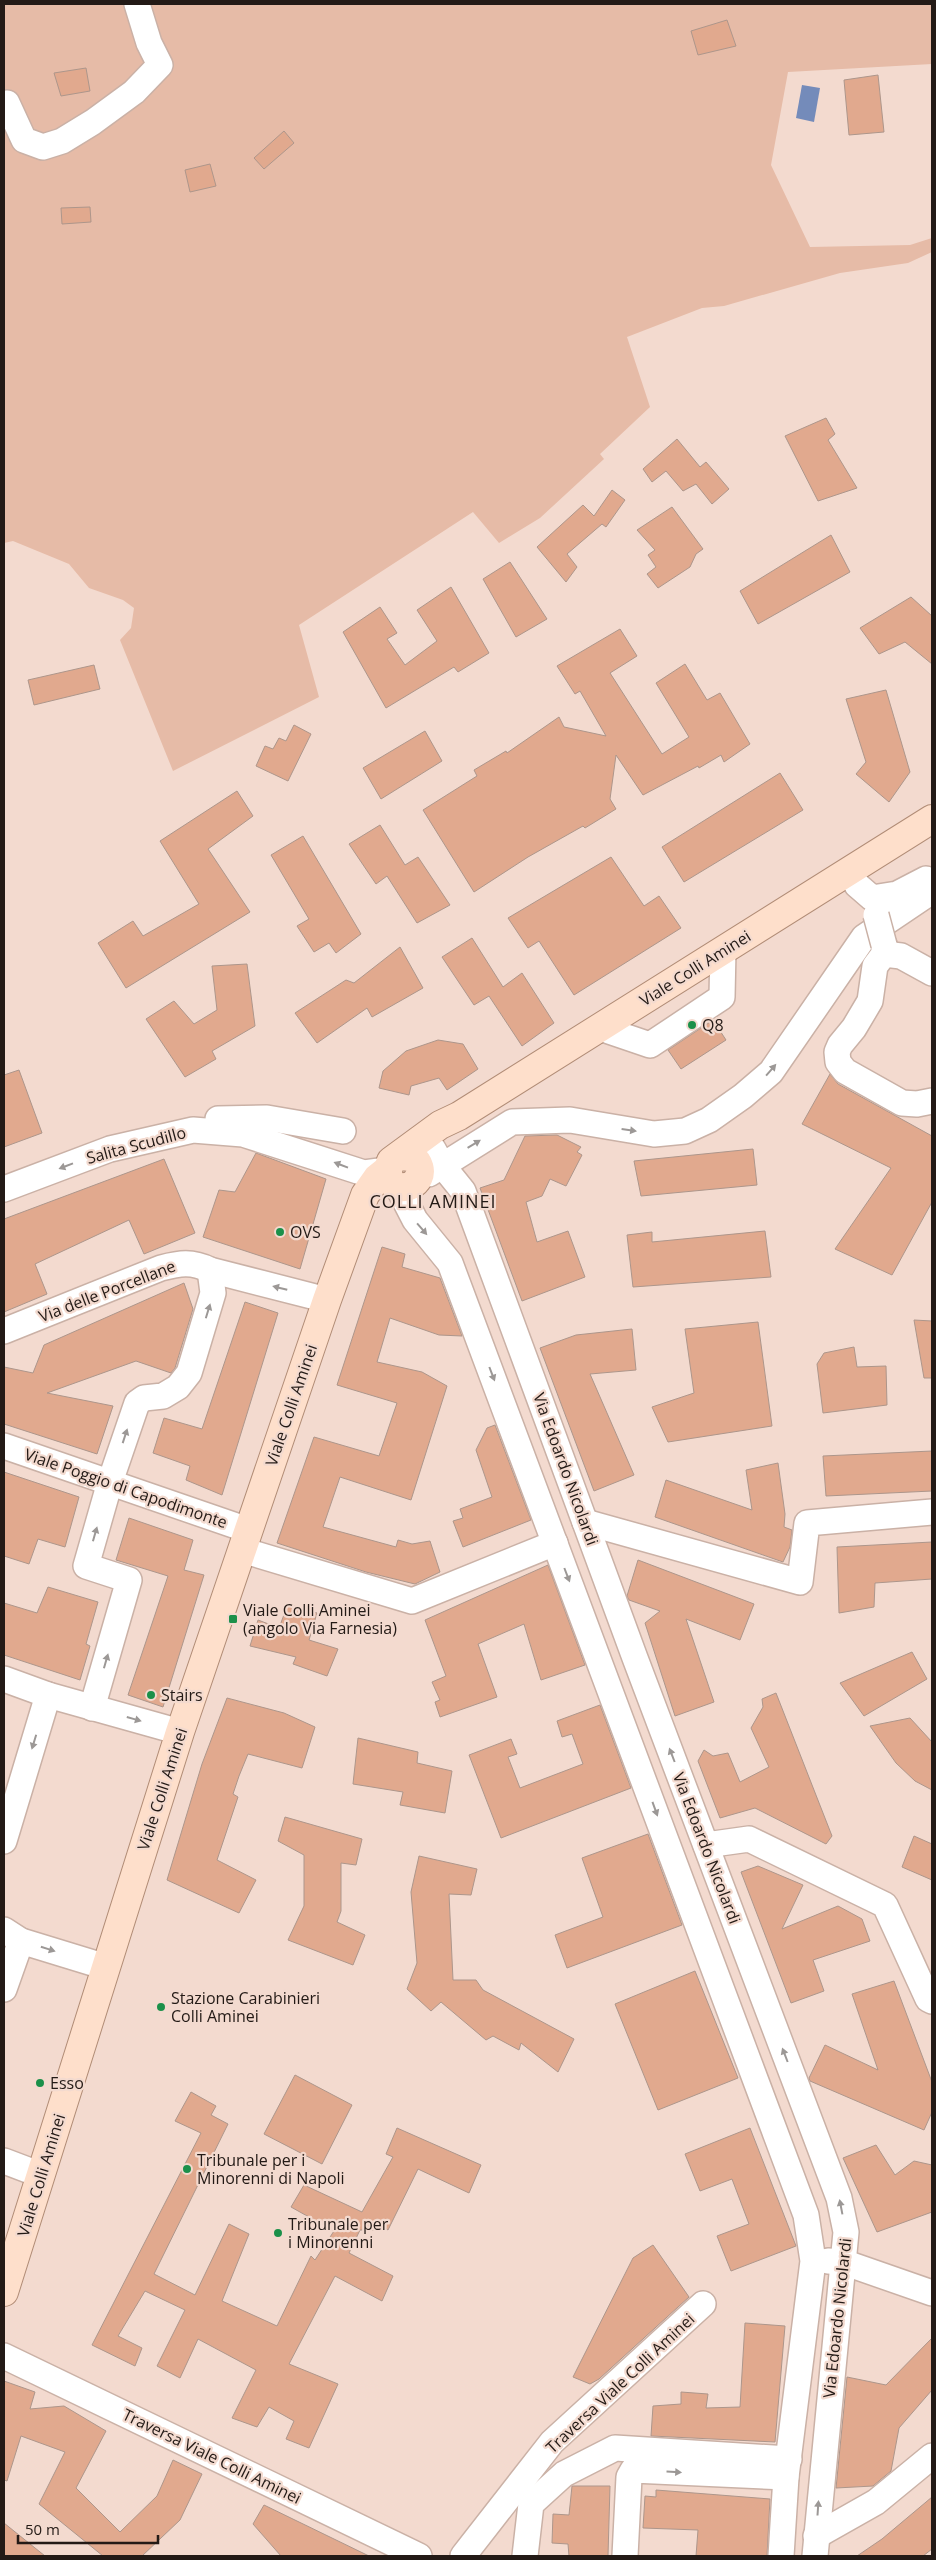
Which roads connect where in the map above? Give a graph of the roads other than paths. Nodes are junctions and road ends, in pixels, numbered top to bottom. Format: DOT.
graph roads {
  1 [pos="137,4"];
  2 [pos="6,103"];
  3 [pos="932,819"];
  4 [pos="848,871"];
  5 [pos="932,876"];
  6 [pos="932,891"];
  7 [pos="874,906"];
  8 [pos="884,949"];
  9 [pos="724,950"];
  10 [pos="932,973"];
  11 [pos="600,1028"];
  12 [pos="932,1101"];
  13 [pos="194,1130"];
  14 [pos="343,1131"];
  15 [pos="414,1168"];
  16 [pos="4,1190"];
  17 [pos="210,1270"];
  18 [pos="327,1300"];
  19 [pos="4,1331"];
  20 [pos="4,1446"];
  21 [pos="110,1482"];
  22 [pos="932,1512"];
  23 [pos="585,1522"];
  24 [pos="245,1540"];
  25 [pos="555,1543"];
  26 [pos="4,1679"];
  27 [pos="48,1696"];
  28 [pos="92,1708"];
  29 [pos="180,1732"];
  30 [pos="4,1841"];
  31 [pos="706,1845"];
  32 [pos="12,1935"];
  33 [pos="106,1967"];
  34 [pos="4,1989"];
  35 [pos="932,2001"];
  36 [pos="4,2161"];
  37 [pos="41,2174"];
  38 [pos="813,2261"];
  39 [pos="843,2262"];
  40 [pos="4,2292"];
  41 [pos="932,2293"];
  42 [pos="703,2304"];
  43 [pos="4,2356"];
  44 [pos="932,2456"];
  45 [pos="787,2468"];
  46 [pos="816,2546"];
  47 [pos="420,2556"];
  48 [pos="463,2556"];
  49 [pos="525,2556"];
  50 [pos="625,2556"];
  51 [pos="781,2556"];
  1 -- 2 [label="street"];
  3 -- 4 [label="main road, Viale Colli Aminei"];
  4 -- 7 [label="street"];
  4 -- 9 [label="main road, Viale Colli Aminei"];
  5 -- 7 [label="street"];
  15 -- 6 [label="street, one-way"];
  7 -- 8 [label="street, bridge"];
  8 -- 10 [label="street"];
  8 -- 12 [label="street"];
  9 -- 11 [label="main road, Viale Colli Aminei"];
  9 -- 11 [label="street"];
  11 -- 15 [label="main road, Viale Colli Aminei"];
  13 -- 14 [label="street"];
  15 -- 13 [label="street, Salita Scudillo, one-way"];
  13 -- 16 [label="street, Salita Scudillo, one-way"];
  15 -- 18 [label="main road, Viale Colli Aminei"];
  15 -- 23 [label="street, Via Edoardo Nicolardi"];
  15 -- 25 [label="street, Via Edoardo Nicolardi, one-way"];
  18 -- 17 [label="street, Via delle Porcellane, one-way"];
  17 -- 19 [label="street, Via delle Porcellane"];
  21 -- 17 [label="street, one-way"];
  18 -- 24 [label="main road, Viale Colli Aminei"];
  20 -- 21 [label="street, Viale Poggio di Capodimonte"];
  21 -- 24 [label="street, Viale Poggio di Capodimonte"];
  28 -- 21 [label="street, one-way"];
  22 -- 23 [label="street"];
  31 -- 23 [label="street, Via Edoardo Nicolardi, one-way"];
  24 -- 25 [label="street, Viale Poggio di Capodimonte"];
  24 -- 29 [label="main road, Viale Colli Aminei"];
  25 -- 38 [label="street, Via Edoardo Nicolardi, one-way"];
  26 -- 27 [label="street"];
  27 -- 28 [label="street"];
  27 -- 30 [label="street, one-way"];
  28 -- 29 [label="street, one-way"];
  29 -- 33 [label="main road, Viale Colli Aminei"];
  31 -- 35 [label="street"];
  39 -- 31 [label="street, Via Edoardo Nicolardi, one-way"];
  32 -- 33 [label="street, one-way"];
  32 -- 34 [label="street"];
  33 -- 37 [label="main road, Viale Colli Aminei"];
  36 -- 37 [label="street"];
  37 -- 40 [label="main road, Viale Colli Aminei"];
  38 -- 39 [label="street"];
  38 -- 45 [label="street, Via Edoardo Nicolardi"];
  39 -- 41 [label="street"];
  46 -- 39 [label="street, Via Edoardo Nicolardi, one-way"];
  42 -- 48 [label="street, Traversa Viale Colli Aminei"];
  43 -- 47 [label="street, Traversa Viale Colli Aminei"];
  44 -- 46 [label="street"];
  45 -- 49 [label="street"];
  50 -- 45 [label="street, one-way"];
  45 -- 51 [label="street, Via Edoardo Nicolardi"];
}
